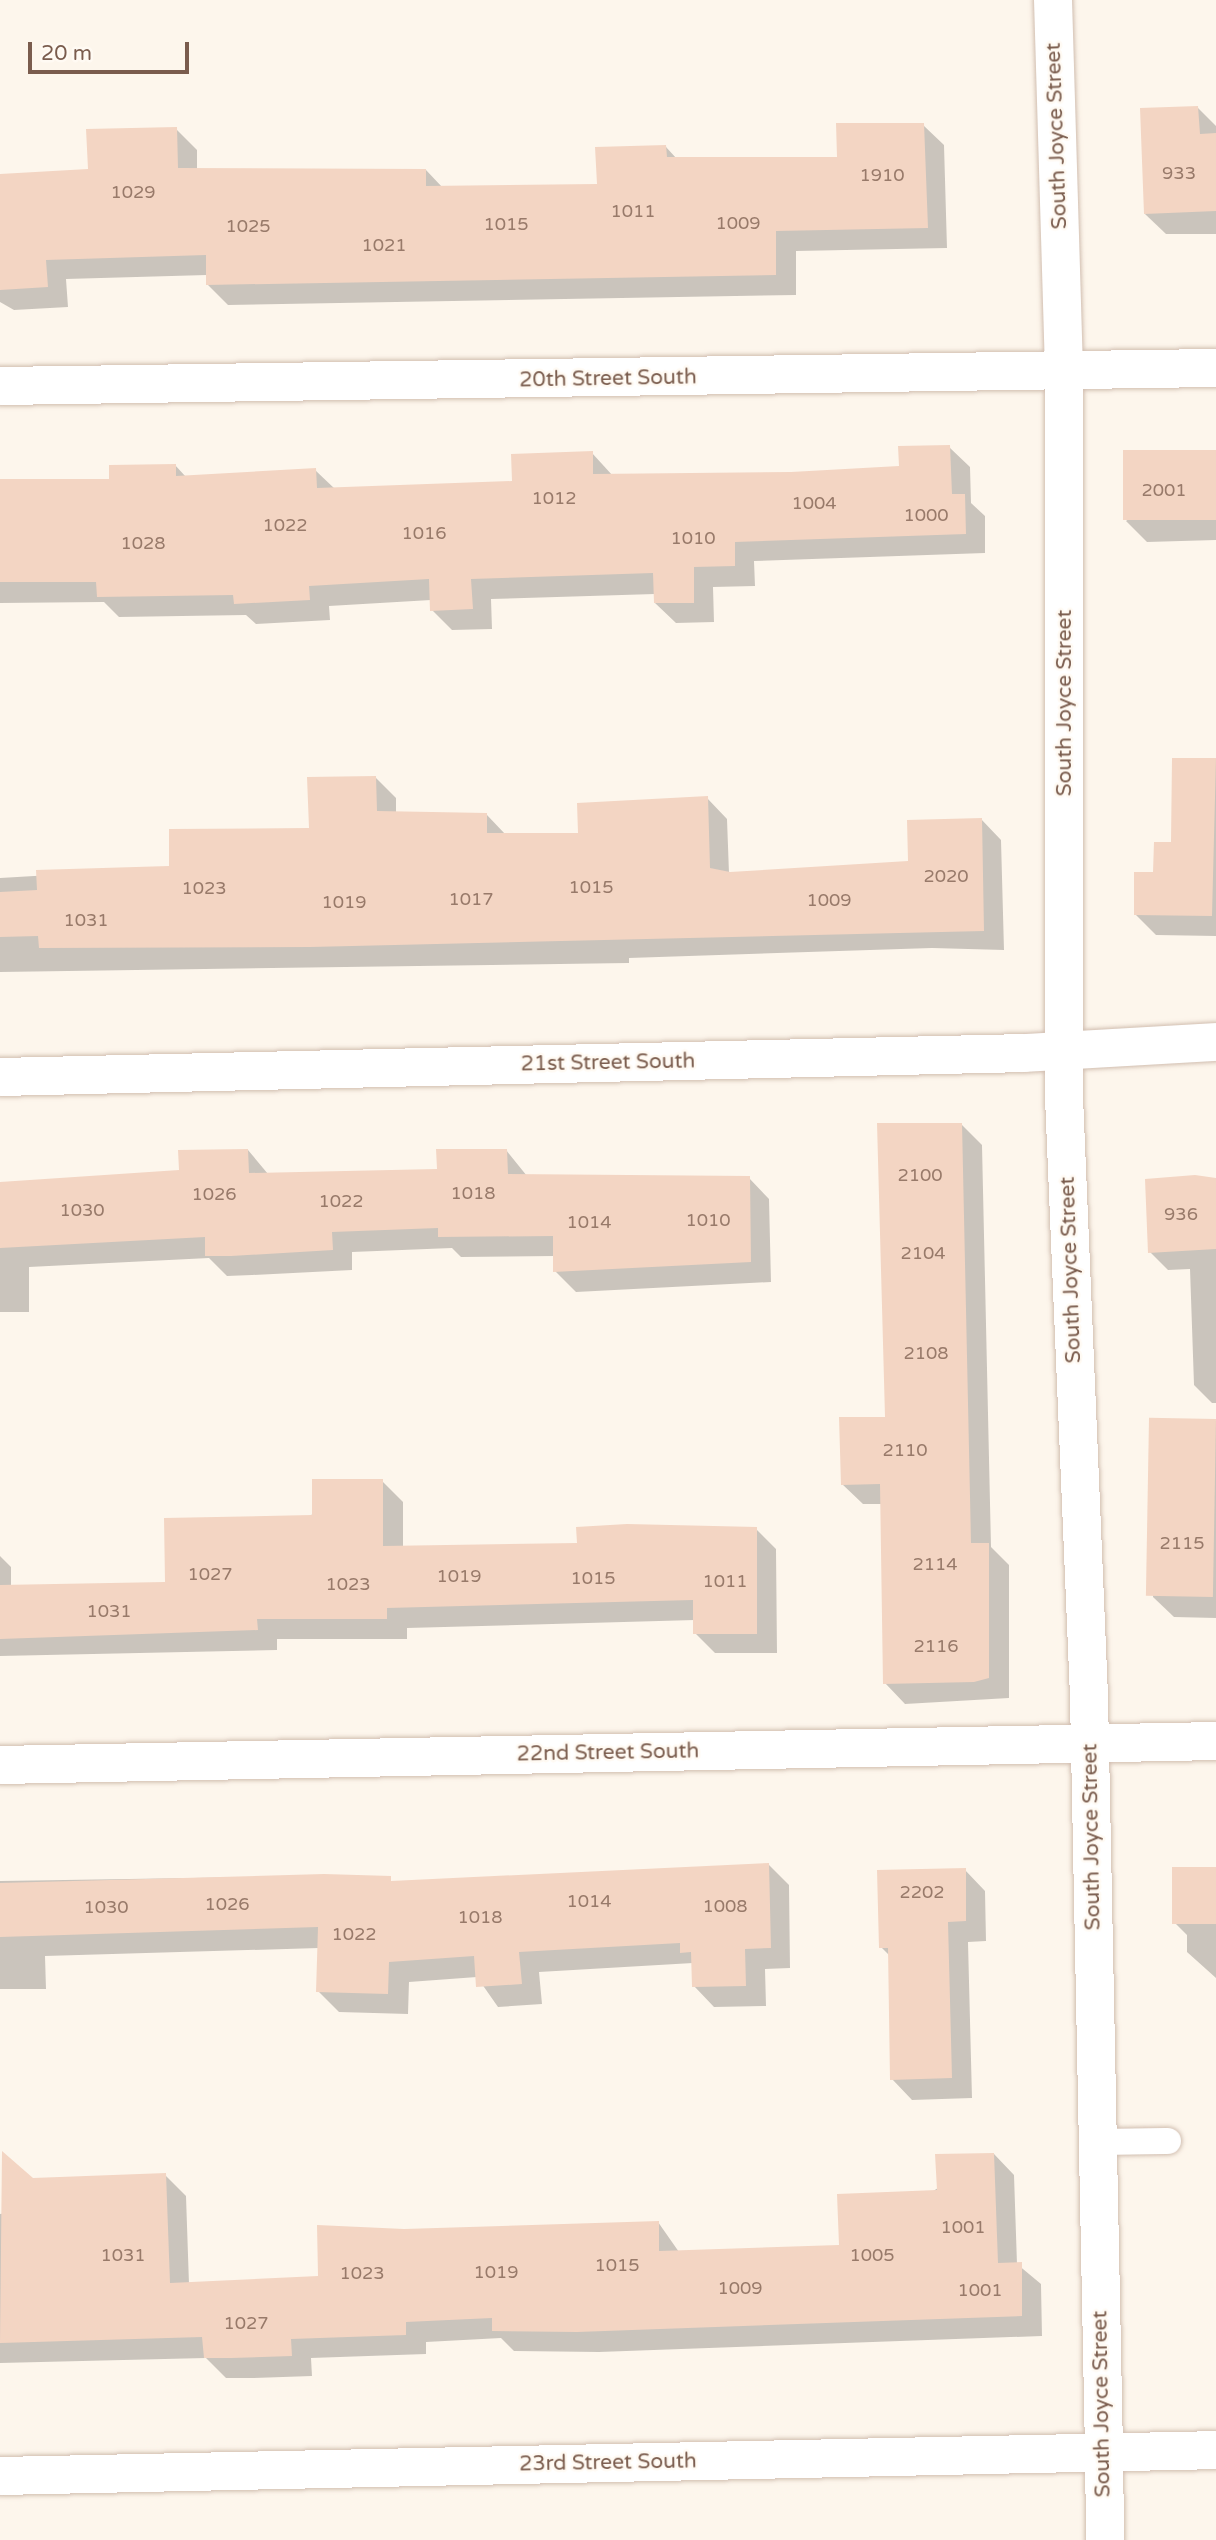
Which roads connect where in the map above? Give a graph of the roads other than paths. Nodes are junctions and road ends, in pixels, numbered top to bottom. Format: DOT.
graph roads {
  1 [pos="1053,0"];
  2 [pos="1216,369"];
  3 [pos="1064,374"];
  4 [pos="0,386"];
  5 [pos="1216,1042"];
  6 [pos="1064,1048"];
  7 [pos="0,1077"];
  8 [pos="1216,1741"];
  9 [pos="1090,1744"];
  10 [pos="0,1765"];
  11 [pos="1168,2141"];
  12 [pos="1097,2142"];
  13 [pos="1216,2450"];
  14 [pos="1104,2452"];
  15 [pos="0,2476"];
  16 [pos="1105,2540"];
  1 -- 3 [label="street, South Joyce Street"];
  2 -- 3 [label="street, 20th Street South"];
  3 -- 4 [label="street, 20th Street South"];
  3 -- 6 [label="street, South Joyce Street"];
  5 -- 6 [label="street, 21st Street South"];
  6 -- 7 [label="street, 21st Street South"];
  6 -- 9 [label="street, South Joyce Street"];
  8 -- 9 [label="street, 22nd Street South"];
  9 -- 10 [label="street, 22nd Street South"];
  9 -- 12 [label="street, South Joyce Street"];
  11 -- 12 [label="lane"];
  12 -- 14 [label="street, South Joyce Street"];
  13 -- 14 [label="street, 23rd Street South"];
  14 -- 15 [label="street, 23rd Street South"];
  14 -- 16 [label="street, South Joyce Street"];
}
